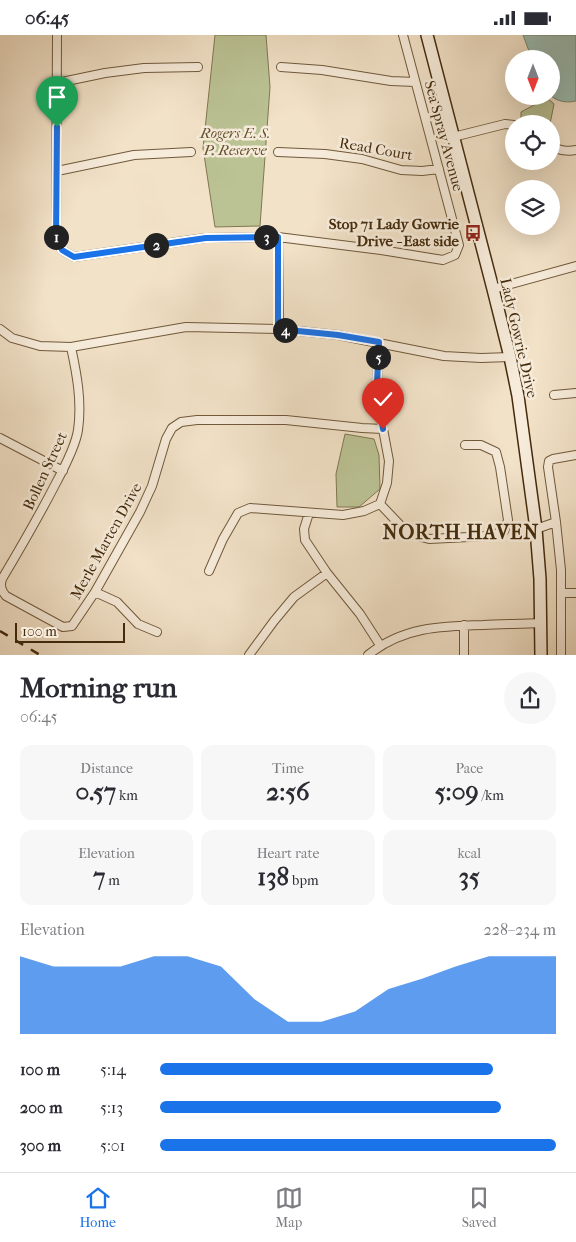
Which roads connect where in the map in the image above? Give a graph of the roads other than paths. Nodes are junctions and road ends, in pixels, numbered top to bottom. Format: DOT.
graph roads {
  1 [pos="57,35"];
  2 [pos="403,35"];
  3 [pos="427,35"];
  4 [pos="198,67"];
  5 [pos="281,67"];
  6 [pos="415,82"];
  7 [pos="57,83"];
  8 [pos="505,124"];
  9 [pos="453,137"];
  10 [pos="576,149"];
  11 [pos="560,150"];
  12 [pos="191,152"];
  13 [pos="278,153"];
  14 [pos="439,169"];
  15 [pos="57,171"];
  16 [pos="278,237"];
  17 [pos="576,266"];
  18 [pos="493,289"];
  19 [pos="0,329"];
  20 [pos="278,329"];
  21 [pos="379,342"];
  22 [pos="72,347"];
  23 [pos="510,357"];
  24 [pos="576,393"];
  25 [pos="554,395"];
  26 [pos="383,429"];
  27 [pos="0,438"];
  28 [pos="464,445"];
  29 [pos="576,455"];
  30 [pos="63,471"];
  31 [pos="380,504"];
  32 [pos="309,513"];
  33 [pos="556,522"];
  34 [pos="536,529"];
  35 [pos="210,571"];
  36 [pos="327,573"];
  37 [pos="95,592"];
  38 [pos="561,593"];
  39 [pos="576,593"];
  40 [pos="6,596"];
  41 [pos="541,623"];
  42 [pos="464,625"];
  43 [pos="157,632"];
  44 [pos="380,645"];
  45 [pos="249,655"];
  46 [pos="368,655"];
  47 [pos="464,655"];
  48 [pos="541,655"];
  49 [pos="561,655"];
  1 -- 7 [label="street"];
  2 -- 6 [label="street, Sea Spray Avenue"];
  3 -- 9 [label="main road, Lady Gowrie Drive"];
  4 -- 7 [label="street"];
  5 -- 6 [label="street"];
  6 -- 14 [label="street, Sea Spray Avenue"];
  7 -- 15 [label="street"];
  8 -- 9 [label="street"];
  9 -- 18 [label="main road, Lady Gowrie Drive"];
  10 -- 11 [label="street"];
  12 -- 15 [label="street"];
  13 -- 14 [label="street, Read Court"];
  14 -- 16 [label="street, Sea Spray Avenue"];
  15 -- 16 [label="street"];
  16 -- 20 [label="street"];
  17 -- 18 [label="street"];
  18 -- 23 [label="main road, Lady Gowrie Drive"];
  19 -- 22 [label="street"];
  20 -- 21 [label="street"];
  20 -- 22 [label="street"];
  21 -- 23 [label="street"];
  21 -- 26 [label="street"];
  22 -- 30 [label="street, Bollen Street"];
  23 -- 34 [label="main road, Lady Gowrie Drive"];
  24 -- 25 [label="street"];
  26 -- 31 [label="street"];
  26 -- 37 [label="street, Merle Marten Drive"];
  27 -- 30 [label="street"];
  28 -- 31 [label="street"];
  29 -- 33 [label="street"];
  30 -- 40 [label="street, Bollen Street"];
  31 -- 32 [label="street"];
  32 -- 35 [label="street"];
  32 -- 36 [label="street"];
  33 -- 34 [label="street"];
  33 -- 38 [label="street"];
  34 -- 41 [label="main road, Lady Gowrie Drive"];
  36 -- 44 [label="street"];
  36 -- 45 [label="street"];
  37 -- 40 [label="street, Merle Marten Drive"];
  37 -- 43 [label="street"];
  38 -- 39 [label="street"];
  38 -- 49 [label="street"];
  41 -- 42 [label="street"];
  41 -- 48 [label="main road, Lady Gowrie Drive"];
  42 -- 44 [label="street"];
  42 -- 47 [label="street"];
  44 -- 46 [label="street"];
}
